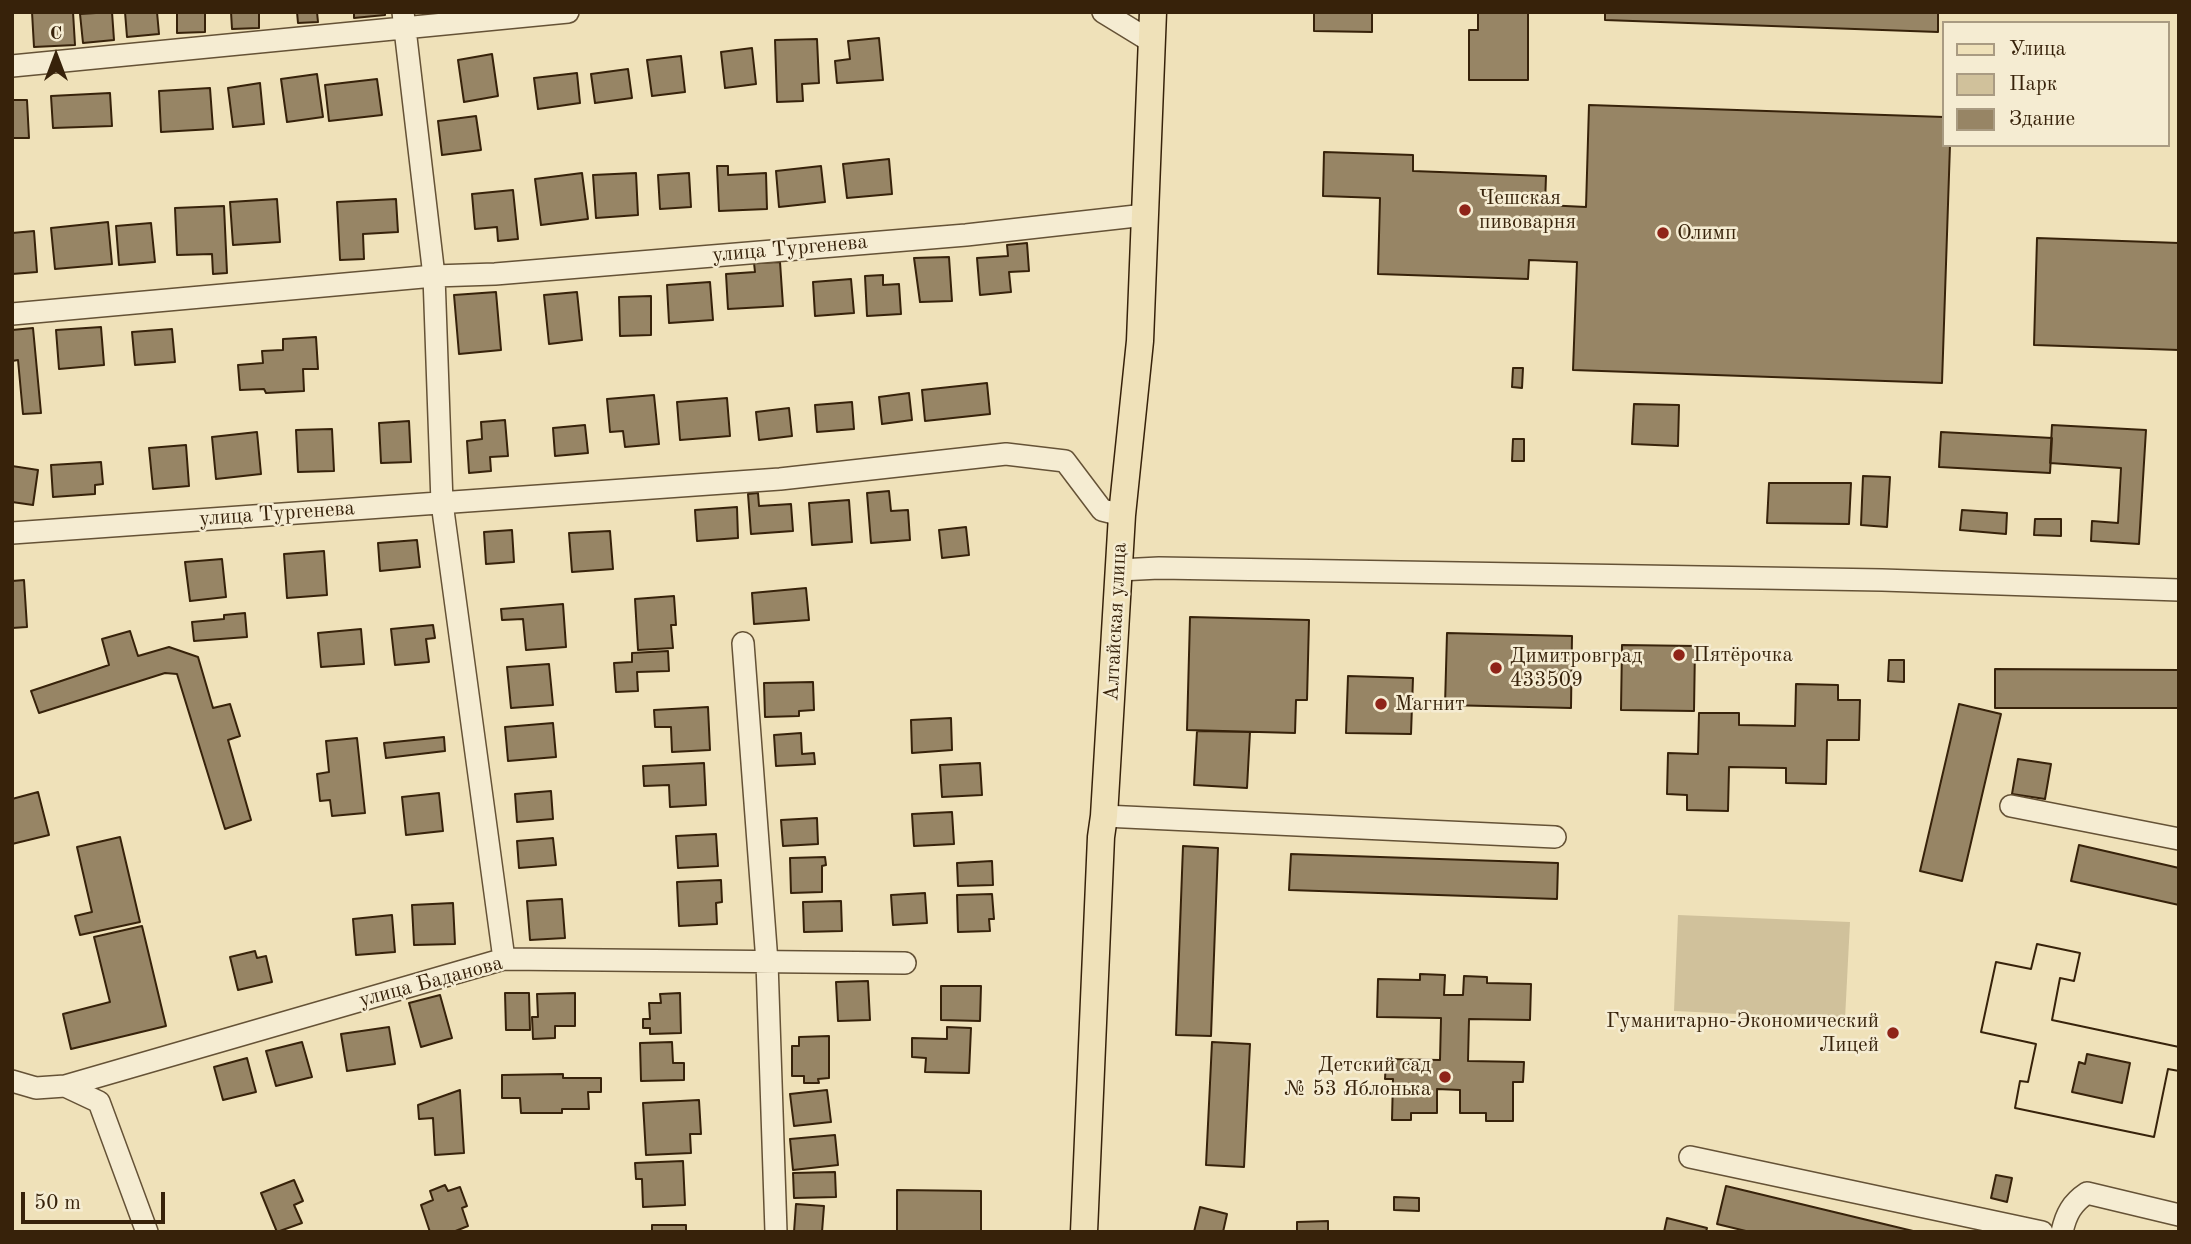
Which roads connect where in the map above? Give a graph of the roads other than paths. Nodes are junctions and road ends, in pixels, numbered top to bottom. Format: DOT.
graph roads {
  1 [pos="568,12"];
  2 [pos="1103,12"];
  3 [pos="1153,12"];
  4 [pos="404,20"];
  5 [pos="1152,42"];
  6 [pos="12,66"];
  7 [pos="1145,215"];
  8 [pos="434,276"];
  9 [pos="12,314"];
  10 [pos="442,503"];
  11 [pos="1122,515"];
  12 [pos="12,533"];
  13 [pos="1119,570"];
  14 [pos="2179,590"];
  15 [pos="743,643"];
  16 [pos="2011,806"];
  17 [pos="1104,816"];
  18 [pos="1555,837"];
  19 [pos="2179,839"];
  20 [pos="504,960"];
  21 [pos="766,962"];
  22 [pos="905,963"];
  23 [pos="12,1081"];
  24 [pos="65,1086"];
  25 [pos="1690,1157"];
  26 [pos="2179,1215"];
  27 [pos="148,1232"];
  28 [pos="776,1232"];
  29 [pos="1084,1232"];
  30 [pos="2042,1232"];
  31 [pos="2063,1232"];
  1 -- 4 [label="street"];
  2 -- 5 [label="street"];
  3 -- 5 [label="main road, Алтайская улица"];
  4 -- 6 [label="street"];
  4 -- 8 [label="street"];
  5 -- 7 [label="main road, Алтайская улица"];
  7 -- 8 [label="street, улица Тургенева"];
  7 -- 11 [label="main road, Алтайская улица"];
  8 -- 9 [label="street, улица Тургенева"];
  8 -- 10 [label="street"];
  10 -- 11 [label="street, улица Тургенева"];
  10 -- 12 [label="street, улица Тургенева"];
  10 -- 20 [label="street"];
  11 -- 13 [label="main road, Алтайская улица"];
  13 -- 14 [label="street"];
  13 -- 17 [label="main road, Алтайская улица"];
  15 -- 21 [label="street"];
  16 -- 19 [label="street"];
  17 -- 18 [label="street"];
  17 -- 29 [label="main road, Алтайская улица"];
  20 -- 21 [label="street, улица Баданова"];
  20 -- 24 [label="street, улица Баданова"];
  21 -- 22 [label="street, улица Баданова"];
  21 -- 28 [label="street"];
  23 -- 24 [label="street, улица Баданова"];
  24 -- 27 [label="street"];
  25 -- 30 [label="street"];
  26 -- 31 [label="street"];
}
